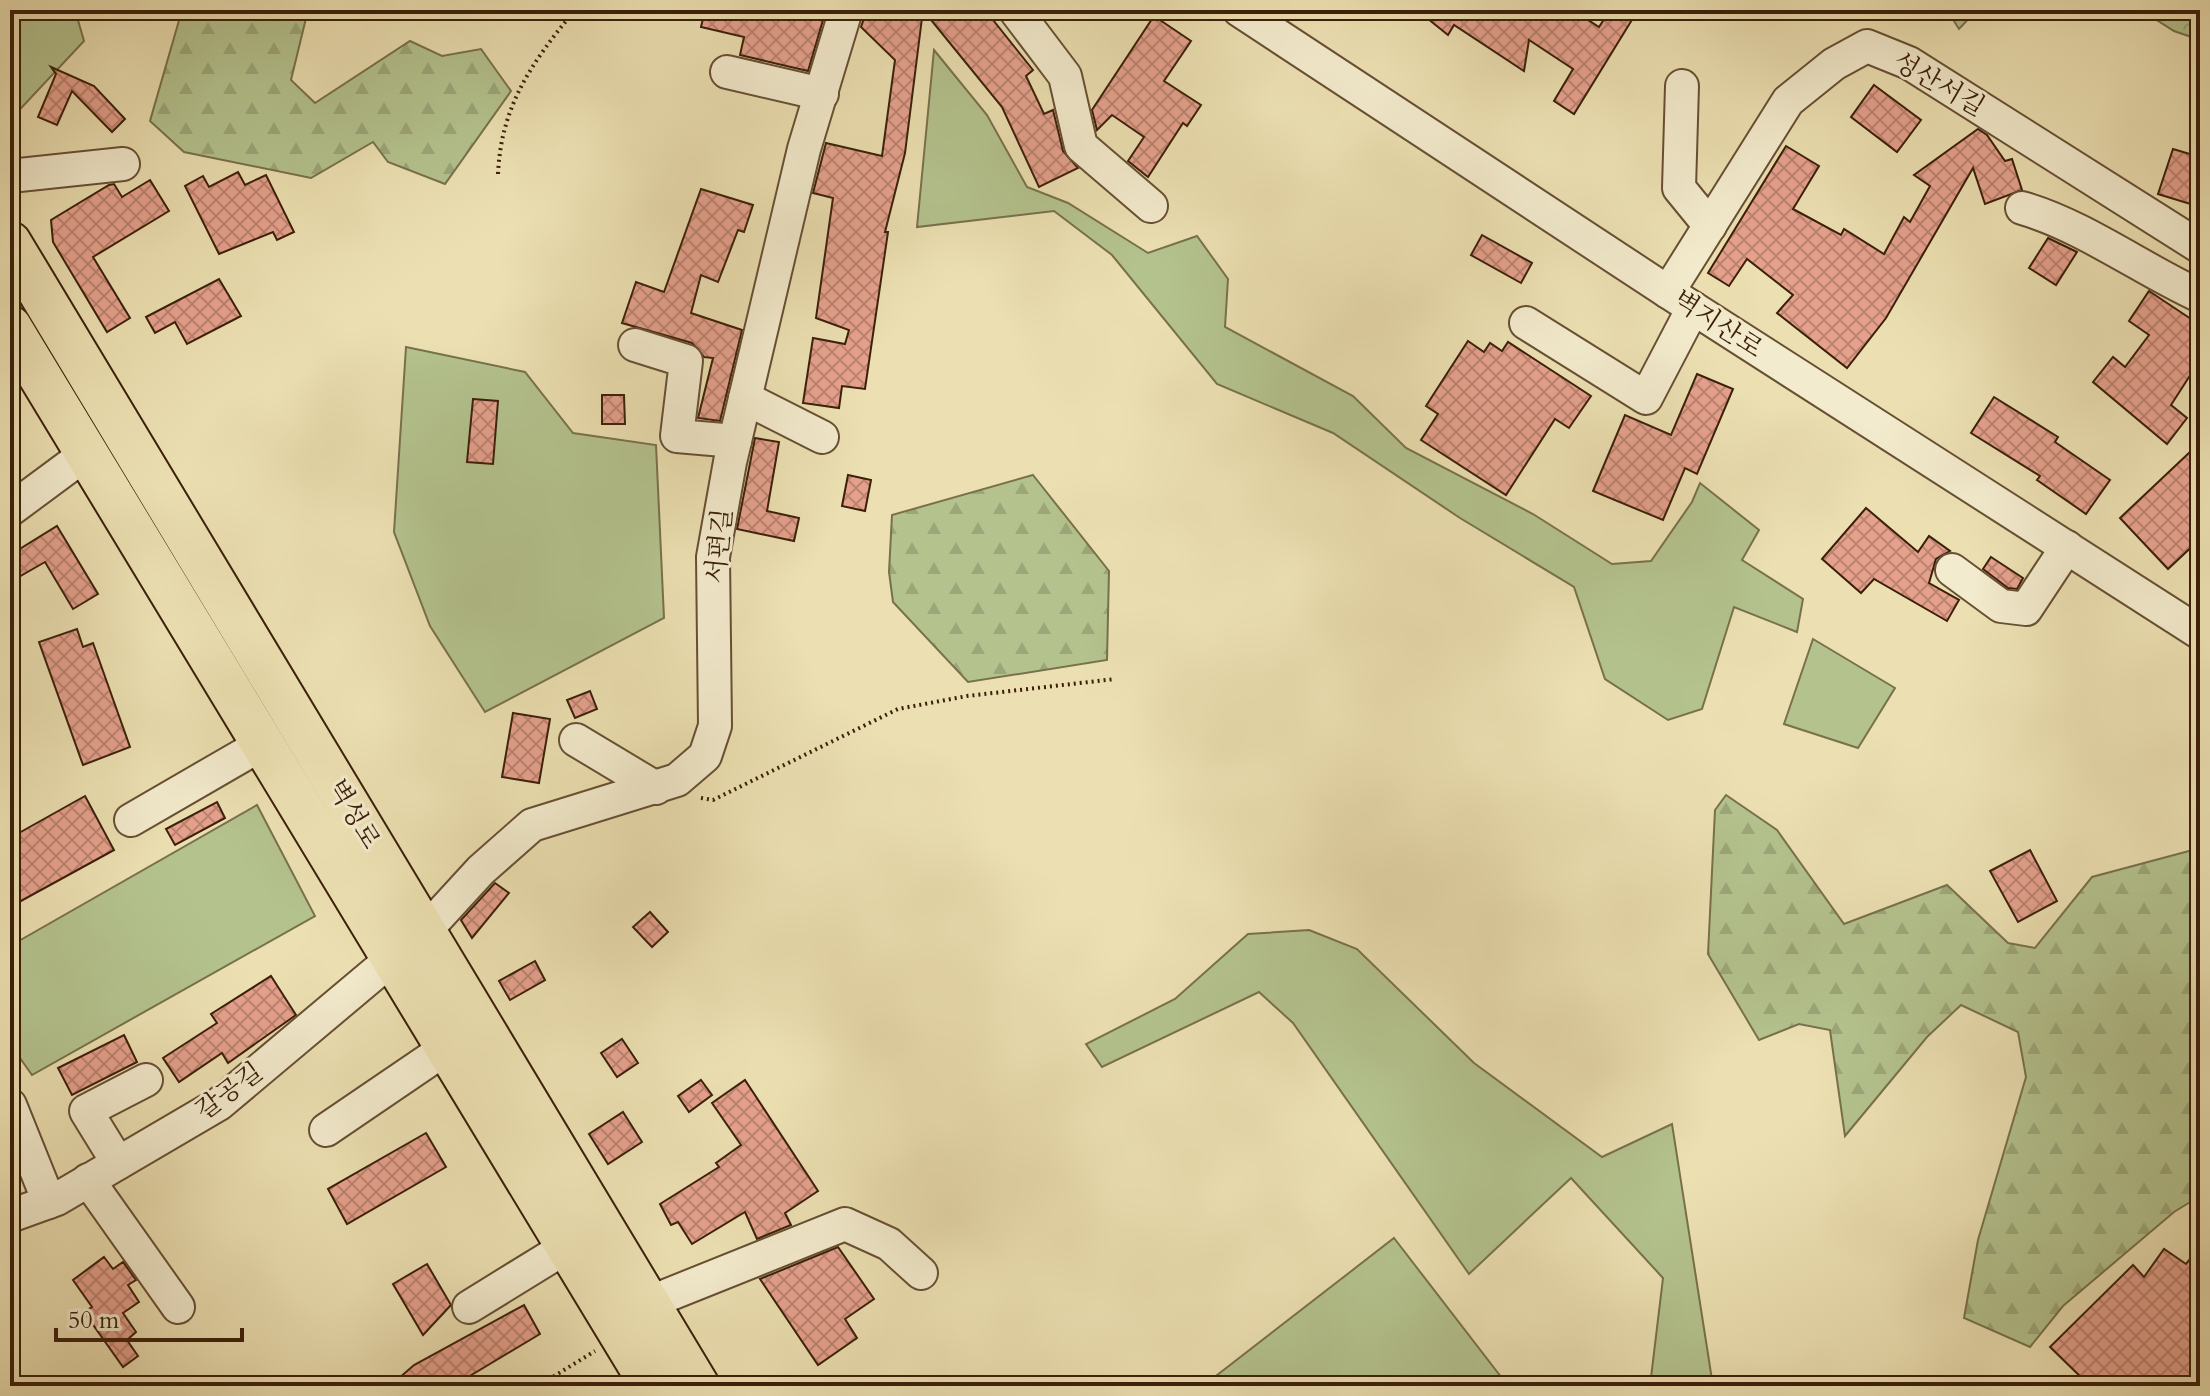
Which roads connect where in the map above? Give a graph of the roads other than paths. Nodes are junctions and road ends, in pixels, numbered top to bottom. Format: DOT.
graph roads {
  1 [pos="846,10"];
  2 [pos="1015,10"];
  3 [pos="1239,10"];
  4 [pos="727,72"];
  5 [pos="1682,86"];
  6 [pos="822,94"];
  7 [pos="123,164"];
  8 [pos="10,176"];
  9 [pos="1151,206"];
  10 [pos="2022,208"];
  11 [pos="1710,226"];
  12 [pos="10,243"];
  13 [pos="2200,247"];
  14 [pos="2200,296"];
  15 [pos="1681,300"];
  16 [pos="1526,323"];
  17 [pos="13,341"];
  18 [pos="635,345"];
  19 [pos="745,398"];
  20 [pos="822,437"];
  21 [pos="735,441"];
  22 [pos="87,453"];
  23 [pos="10,510"];
  24 [pos="2067,547"];
  25 [pos="1952,570"];
  26 [pos="2200,633"];
  27 [pos="576,740"];
  28 [pos="264,743"];
  29 [pos="656,788"];
  30 [pos="131,820"];
  31 [pos="410,944"];
  32 [pos="448,1047"];
  33 [pos="146,1080"];
  34 [pos="10,1105"];
  35 [pos="326,1130"];
  36 [pos="118,1163"];
  37 [pos="88,1180"];
  38 [pos="49,1202"];
  39 [pos="10,1216"];
  40 [pos="568,1246"];
  41 [pos="921,1273"];
  42 [pos="648,1303"];
  43 [pos="178,1307"];
  44 [pos="469,1307"];
  45 [pos="652,1386"];
  46 [pos="698,1386"];
  1 -- 6 [label="street, 서편길"];
  2 -- 9 [label="street"];
  3 -- 15 [label="street, 벽지산로"];
  4 -- 6 [label="street"];
  5 -- 11 [label="street"];
  6 -- 19 [label="street, 서편길"];
  7 -- 8 [label="street"];
  10 -- 14 [label="street"];
  11 -- 13 [label="street, 성산서길"];
  11 -- 15 [label="street, 성산서길"];
  12 -- 31 [label="main road, 벽성로"];
  15 -- 16 [label="street, 성산서길"];
  15 -- 24 [label="street, 벽지산로"];
  17 -- 22 [label="main road, 벽성로"];
  18 -- 21 [label="street"];
  19 -- 20 [label="street"];
  19 -- 21 [label="street, 서편길"];
  21 -- 29 [label="street, 서편길"];
  22 -- 23 [label="street"];
  22 -- 28 [label="main road, 벽성로"];
  24 -- 25 [label="street"];
  24 -- 26 [label="street, 벽지산로"];
  27 -- 29 [label="street"];
  28 -- 30 [label="street"];
  28 -- 31 [label="main road, 벽성로"];
  29 -- 31 [label="street, 서편길"];
  31 -- 32 [label="main road, 벽성로"];
  31 -- 36 [label="street, 갈공길"];
  31 -- 42 [label="main road, 벽성로"];
  32 -- 35 [label="street"];
  32 -- 40 [label="main road, 벽성로"];
  33 -- 36 [label="street"];
  34 -- 38 [label="street"];
  36 -- 37 [label="street, 갈공길"];
  37 -- 38 [label="street, 갈공길"];
  37 -- 43 [label="street"];
  38 -- 39 [label="street, 갈공길"];
  40 -- 44 [label="street"];
  40 -- 45 [label="main road, 벽성로"];
  41 -- 42 [label="street"];
  42 -- 46 [label="main road, 벽성로"];
}
